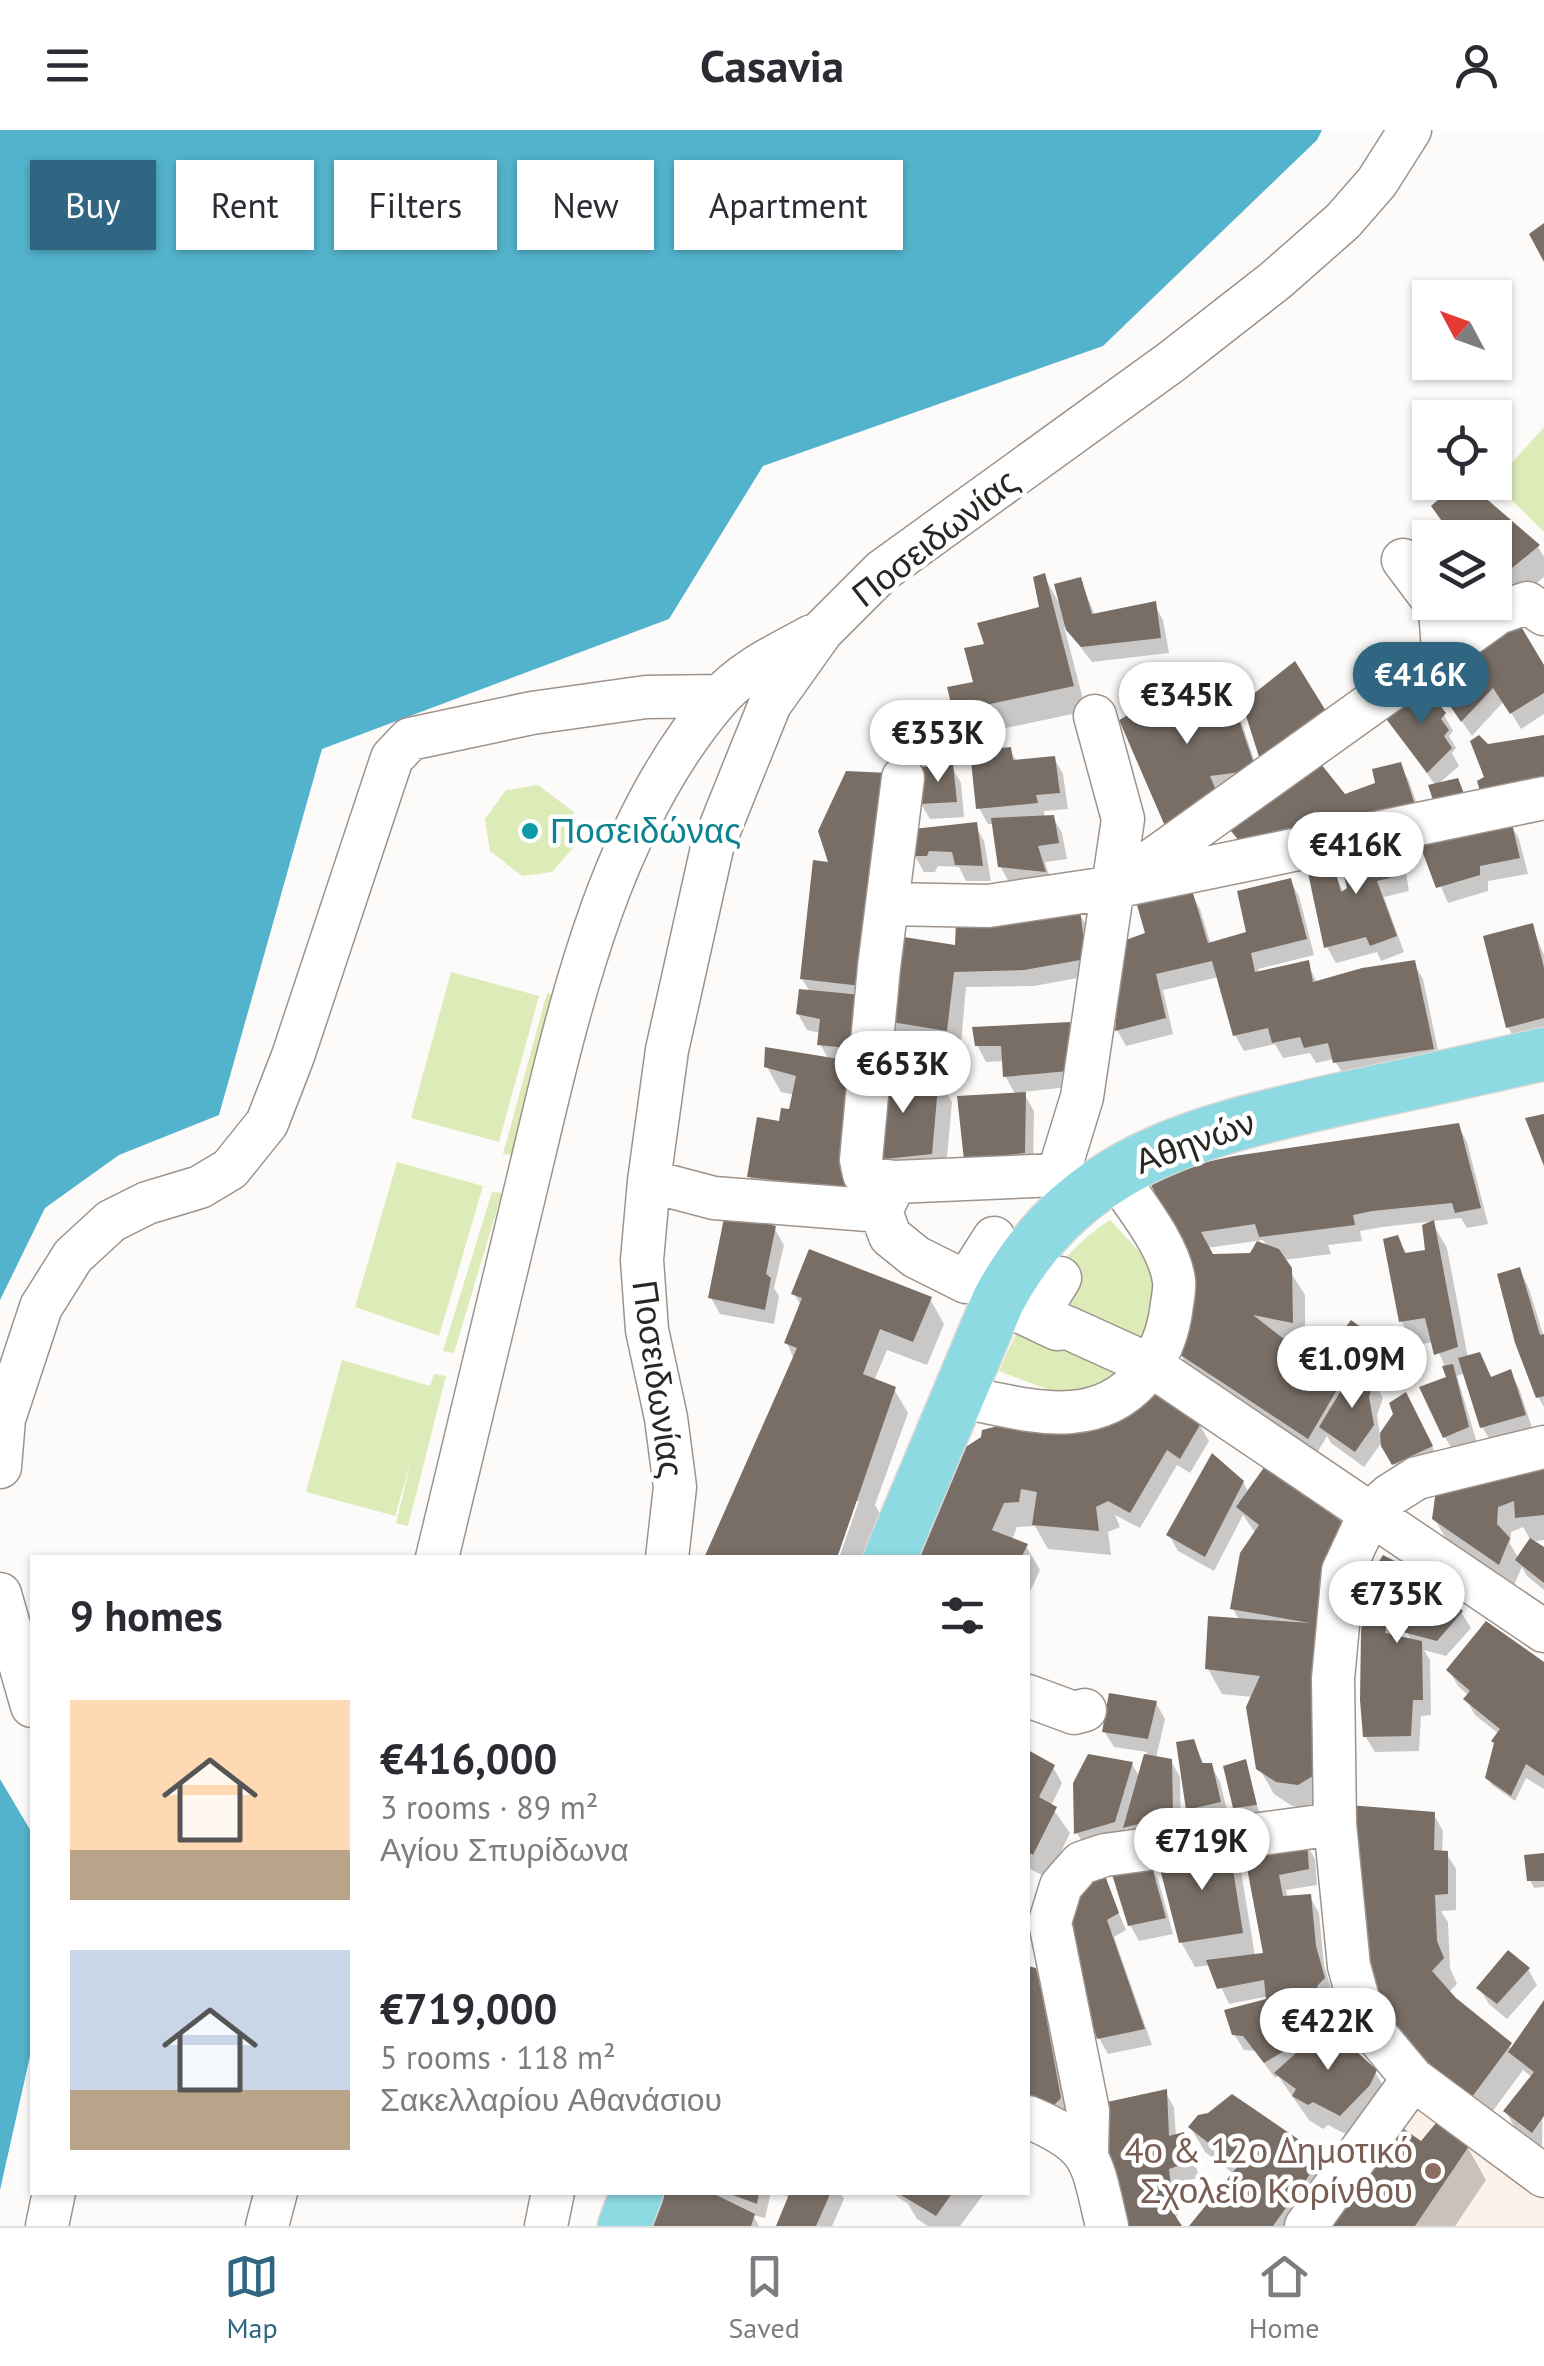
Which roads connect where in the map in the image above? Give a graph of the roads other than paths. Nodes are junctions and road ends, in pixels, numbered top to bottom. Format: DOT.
graph roads {
  1 [pos="1410,130"];
  2 [pos="1404,560"];
  3 [pos="1412,571"];
  4 [pos="1535,608"];
  5 [pos="1441,620"];
  6 [pos="822,631"];
  7 [pos="1443,650"];
  8 [pos="720,696"];
  9 [pos="1095,716"];
  10 [pos="903,778"];
  11 [pos="1544,798"];
  12 [pos="1115,887"];
  13 [pos="888,904"];
  14 [pos="1544,1054"];
  15 [pos="649,1181"];
  16 [pos="1084,1182"];
  17 [pos="888,1196"];
  18 [pos="994,1238"];
  19 [pos="1060,1278"];
  20 [pos="998,1301"];
  21 [pos="1066,1327"];
  22 [pos="1152,1366"];
  23 [pos="956,1396"];
  24 [pos="1544,1447"];
  25 [pos="0,1467"];
  26 [pos="1370,1513"];
  27 [pos="438,1555"];
  28 [pos="667,1555"];
  29 [pos="891,1555"];
  30 [pos="0,1594"];
  31 [pos="1544,1631"];
  32 [pos="1030,1697"];
  33 [pos="30,1699"];
  34 [pos="1084,1710"];
  35 [pos="1335,1824"];
  36 [pos="1413,2078"];
  37 [pos="1030,2118"];
  38 [pos="1086,2152"];
  39 [pos="1544,2176"];
  40 [pos="53,2195"];
  41 [pos="275,2195"];
  42 [pos="552,2195"];
  43 [pos="637,2195"];
  44 [pos="47,2226"];
  45 [pos="267,2226"];
  46 [pos="546,2226"];
  47 [pos="624,2226"];
  48 [pos="1107,2226"];
  49 [pos="1306,2226"];
  1 -- 6 [label="street, Ποσειδωνίας"];
  2 -- 3 [label="street"];
  4 -- 7 [label="street"];
  5 -- 7 [label="street"];
  6 -- 8 [label="street"];
  6 -- 15 [label="street, Ποσειδωνίας"];
  7 -- 12 [label="street"];
  8 -- 25 [label="street"];
  8 -- 27 [label="street"];
  9 -- 12 [label="street"];
  10 -- 13 [label="street"];
  11 -- 12 [label="street"];
  12 -- 13 [label="street"];
  12 -- 16 [label="street"];
  13 -- 17 [label="street"];
  14 -- 16 [label="main road, Αθηνών"];
  15 -- 17 [label="street"];
  15 -- 28 [label="street, Ποσειδωνίας"];
  16 -- 17 [label="street"];
  16 -- 20 [label="main road, Αθηνών"];
  16 -- 22 [label="street"];
  17 -- 18 [label="street"];
  19 -- 21 [label="street"];
  20 -- 21 [label="street"];
  20 -- 23 [label="main road, Αθηνών"];
  21 -- 22 [label="street"];
  22 -- 23 [label="street"];
  22 -- 26 [label="street"];
  23 -- 29 [label="main road, Αθηνών"];
  24 -- 26 [label="street"];
  26 -- 31 [label="street"];
  26 -- 35 [label="street"];
  30 -- 33 [label="street"];
  32 -- 34 [label="street"];
  35 -- 36 [label="street"];
  35 -- 38 [label="street"];
  36 -- 39 [label="street"];
  36 -- 49 [label="street"];
  37 -- 38 [label="street"];
  38 -- 48 [label="street"];
  40 -- 44 [label="street"];
  41 -- 45 [label="street"];
  42 -- 46 [label="street"];
  43 -- 47 [label="main road"];
}
